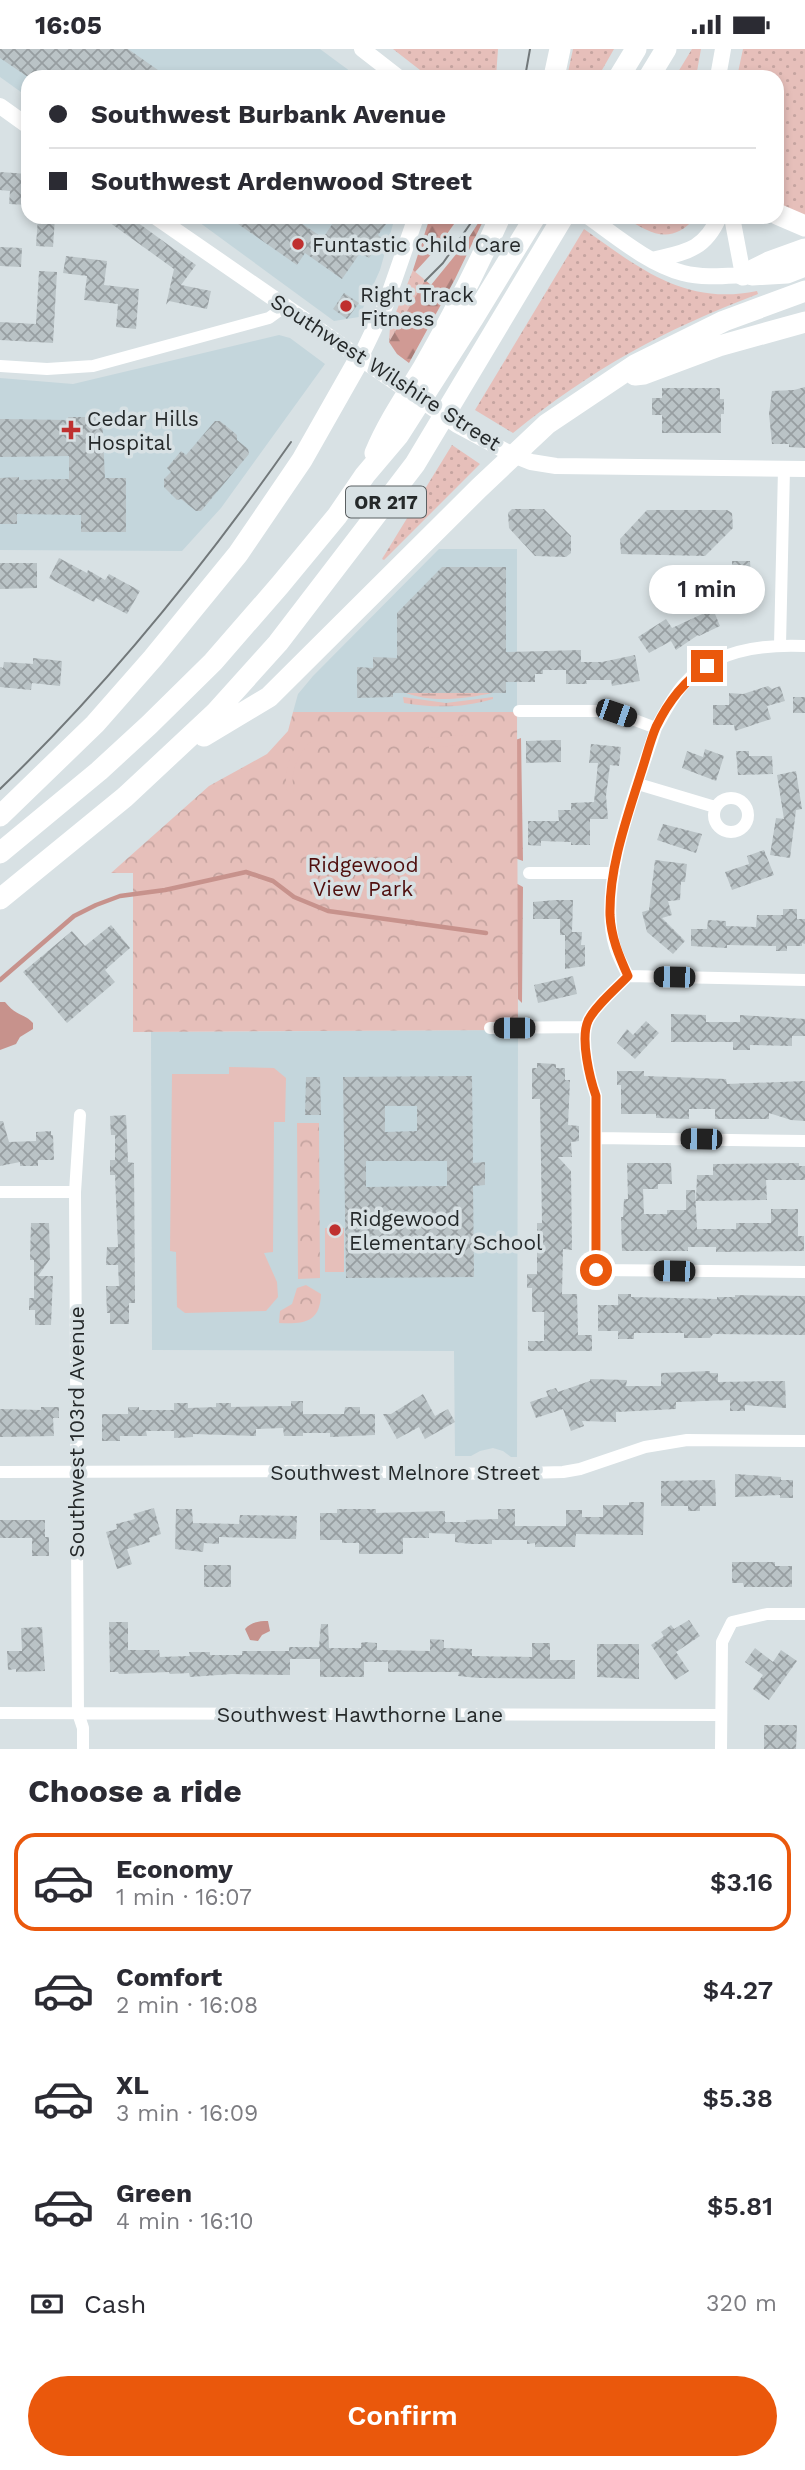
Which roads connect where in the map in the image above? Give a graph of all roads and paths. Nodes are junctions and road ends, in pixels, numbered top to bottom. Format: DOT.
graph roads {
  1 [pos="362,49"];
  2 [pos="560,49"];
  3 [pos="636,49"];
  4 [pos="666,49"];
  5 [pos="723,49"];
  6 [pos="389,70"];
  7 [pos="556,70"];
  8 [pos="623,70"];
  9 [pos="653,70"];
  10 [pos="719,70"];
  11 [pos="0,106"];
  12 [pos="21,121"];
  13 [pos="784,217"];
  14 [pos="166,224"];
  15 [pos="414,224"];
  16 [pos="497,224"];
  17 [pos="531,224"];
  18 [pos="559,224"];
  19 [pos="598,224"];
  20 [pos="715,224"];
  21 [pos="733,224"];
  22 [pos="805,226"];
  23 [pos="805,249"];
  24 [pos="652,260"];
  25 [pos="805,266"];
  26 [pos="743,275"];
  27 [pos="805,291"];
  28 [pos="287,305"];
  29 [pos="805,322"];
  30 [pos="360,356"];
  31 [pos="0,366"];
  32 [pos="616,376"];
  33 [pos="784,469"];
  34 [pos="805,469"];
  35 [pos="365,475"];
  36 [pos="780,645"];
  37 [pos="805,646"];
  38 [pos="519,712"];
  39 [pos="656,727"];
  40 [pos="168,757"];
  41 [pos="638,784"];
  42 [pos="715,807"];
  43 [pos="0,816"];
  44 [pos="0,852"];
  45 [pos="529,873"];
  46 [pos="614,873"];
  47 [pos="0,899"];
  48 [pos="628,976"];
  49 [pos="805,980"];
  50 [pos="586,1027"];
  51 [pos="491,1028"];
  52 [pos="80,1115"];
  53 [pos="597,1138"];
  54 [pos="805,1140"];
  55 [pos="0,1192"];
  56 [pos="75,1192"];
  57 [pos="805,1272"];
  58 [pos="805,1441"];
  59 [pos="0,1472"];
  60 [pos="75,1473"];
  61 [pos="805,1615"];
  62 [pos="0,1713"];
  63 [pos="78,1713"];
  64 [pos="720,1715"];
  65 [pos="83,1749"];
  66 [pos="721,1749"];
  1 -- 6 [label="street"];
  2 -- 7 [label="highway"];
  3 -- 8 [label="highway"];
  4 -- 9 [label="highway"];
  5 -- 10 [label="street"];
  11 -- 12 [label="street"];
  13 -- 22 [label="highway"];
  14 -- 28 [label="street, Southwest Wilshire Street"];
  15 -- 30 [label="street"];
  16 -- 35 [label="highway"];
  17 -- 35 [label="highway, OR 217"];
  18 -- 40 [label="highway, OR 217"];
  19 -- 24 [label="street"];
  20 -- 24 [label="street"];
  21 -- 26 [label="street"];
  23 -- 26 [label="highway"];
  24 -- 26 [label="street"];
  25 -- 26 [label="highway"];
  27 -- 32 [label="highway"];
  28 -- 30 [label="street, Southwest Wilshire Street"];
  28 -- 31 [label="street"];
  29 -- 32 [label="highway"];
  30 -- 33 [label="street, Southwest Wilshire Street"];
  30 -- 43 [label="highway"];
  32 -- 40 [label="highway"];
  33 -- 34 [label="street, Southwest Wilshire Street"];
  33 -- 36 [label="street"];
  35 -- 44 [label="highway, OR 217"];
  36 -- 37 [label="street"];
  36 -- 39 [label="street"];
  38 -- 39 [label="street"];
  39 -- 41 [label="street"];
  40 -- 47 [label="highway, OR 217"];
  41 -- 42 [label="street"];
  41 -- 46 [label="street"];
  45 -- 46 [label="street"];
  46 -- 48 [label="street"];
  48 -- 49 [label="street"];
  48 -- 50 [label="street"];
  50 -- 51 [label="street"];
  50 -- 53 [label="street"];
  52 -- 56 [label="street, Southwest 103rd Avenue"];
  53 -- 54 [label="street"];
  53 -- 57 [label="street"];
  55 -- 56 [label="street"];
  56 -- 60 [label="street, Southwest 103rd Avenue"];
  58 -- 60 [label="street, Southwest Melnore Street"];
  59 -- 60 [label="street, Southwest Melnore Street"];
  60 -- 63 [label="street, Southwest 103rd Avenue"];
  61 -- 64 [label="street"];
  62 -- 63 [label="street, Southwest Hawthorne Lane"];
  63 -- 64 [label="street, Southwest Hawthorne Lane"];
  63 -- 65 [label="street, Southwest 103rd Avenue"];
  64 -- 66 [label="street"];
}
